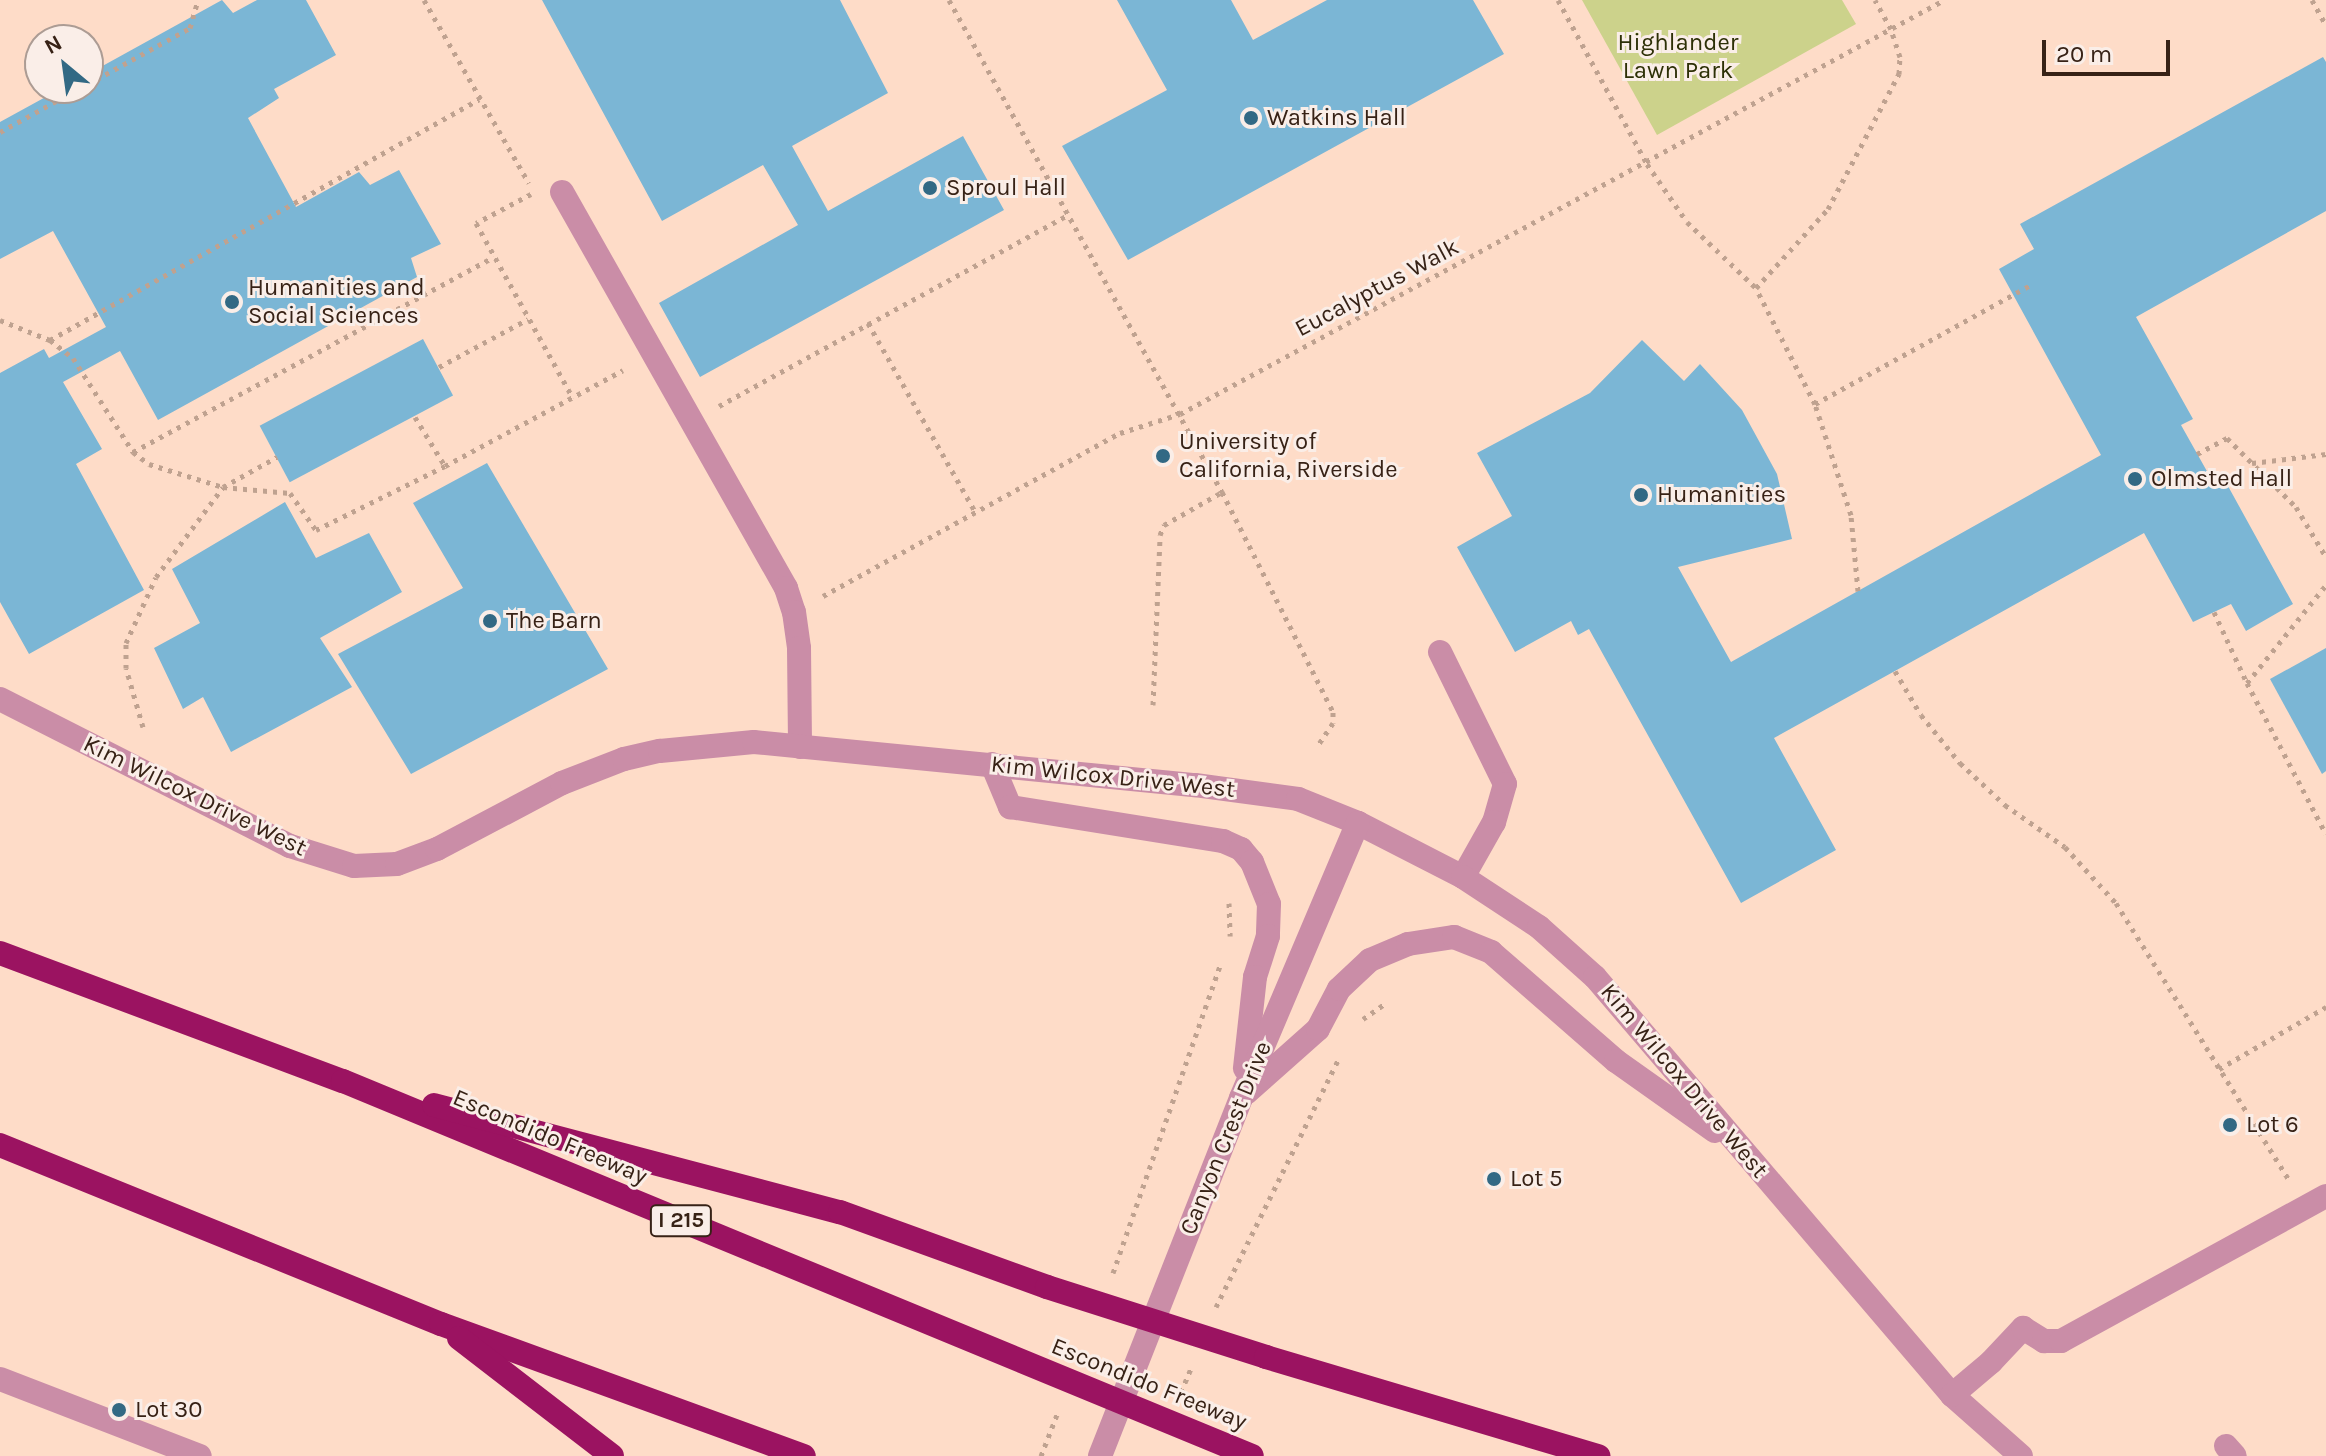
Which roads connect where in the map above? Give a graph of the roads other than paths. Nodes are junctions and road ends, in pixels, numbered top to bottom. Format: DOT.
graph roads {
  1 [pos="562,192"];
  2 [pos="1440,652"];
  3 [pos="0,699"];
  4 [pos="800,747"];
  5 [pos="992,764"];
  6 [pos="1358,823"];
  7 [pos="1463,877"];
  8 [pos="0,953"];
  9 [pos="343,1081"];
  10 [pos="1241,1098"];
  11 [pos="0,1145"];
  12 [pos="1746,1154"];
  13 [pos="2316,1202"];
  14 [pos="441,1324"];
  15 [pos="0,1379"];
  16 [pos="1952,1395"];
  17 [pos="1243,1452"];
  18 [pos="200,1456"];
  19 [pos="612,1456"];
  20 [pos="804,1456"];
  21 [pos="1100,1456"];
  22 [pos="1599,1456"];
  23 [pos="2021,1456"];
  1 -- 4 [label="street"];
  2 -- 7 [label="street"];
  3 -- 4 [label="street, Kim Wilcox Drive West"];
  4 -- 5 [label="street, Kim Wilcox Drive West"];
  5 -- 6 [label="street, Kim Wilcox Drive West"];
  5 -- 10 [label="street"];
  6 -- 7 [label="street, Kim Wilcox Drive West"];
  6 -- 10 [label="street, Canyon Crest Drive"];
  7 -- 12 [label="street, Kim Wilcox Drive West"];
  8 -- 9 [label="highway, Escondido Freeway / I 215"];
  9 -- 17 [label="highway, Escondido Freeway / I 215"];
  9 -- 22 [label="highway"];
  10 -- 12 [label="street"];
  10 -- 21 [label="street, Canyon Crest Drive"];
  11 -- 14 [label="highway"];
  12 -- 16 [label="street, Kim Wilcox Drive West"];
  13 -- 16 [label="street"];
  14 -- 19 [label="highway"];
  14 -- 20 [label="highway"];
  15 -- 18 [label="street"];
  16 -- 23 [label="street, Kim Wilcox Drive West"];
}
